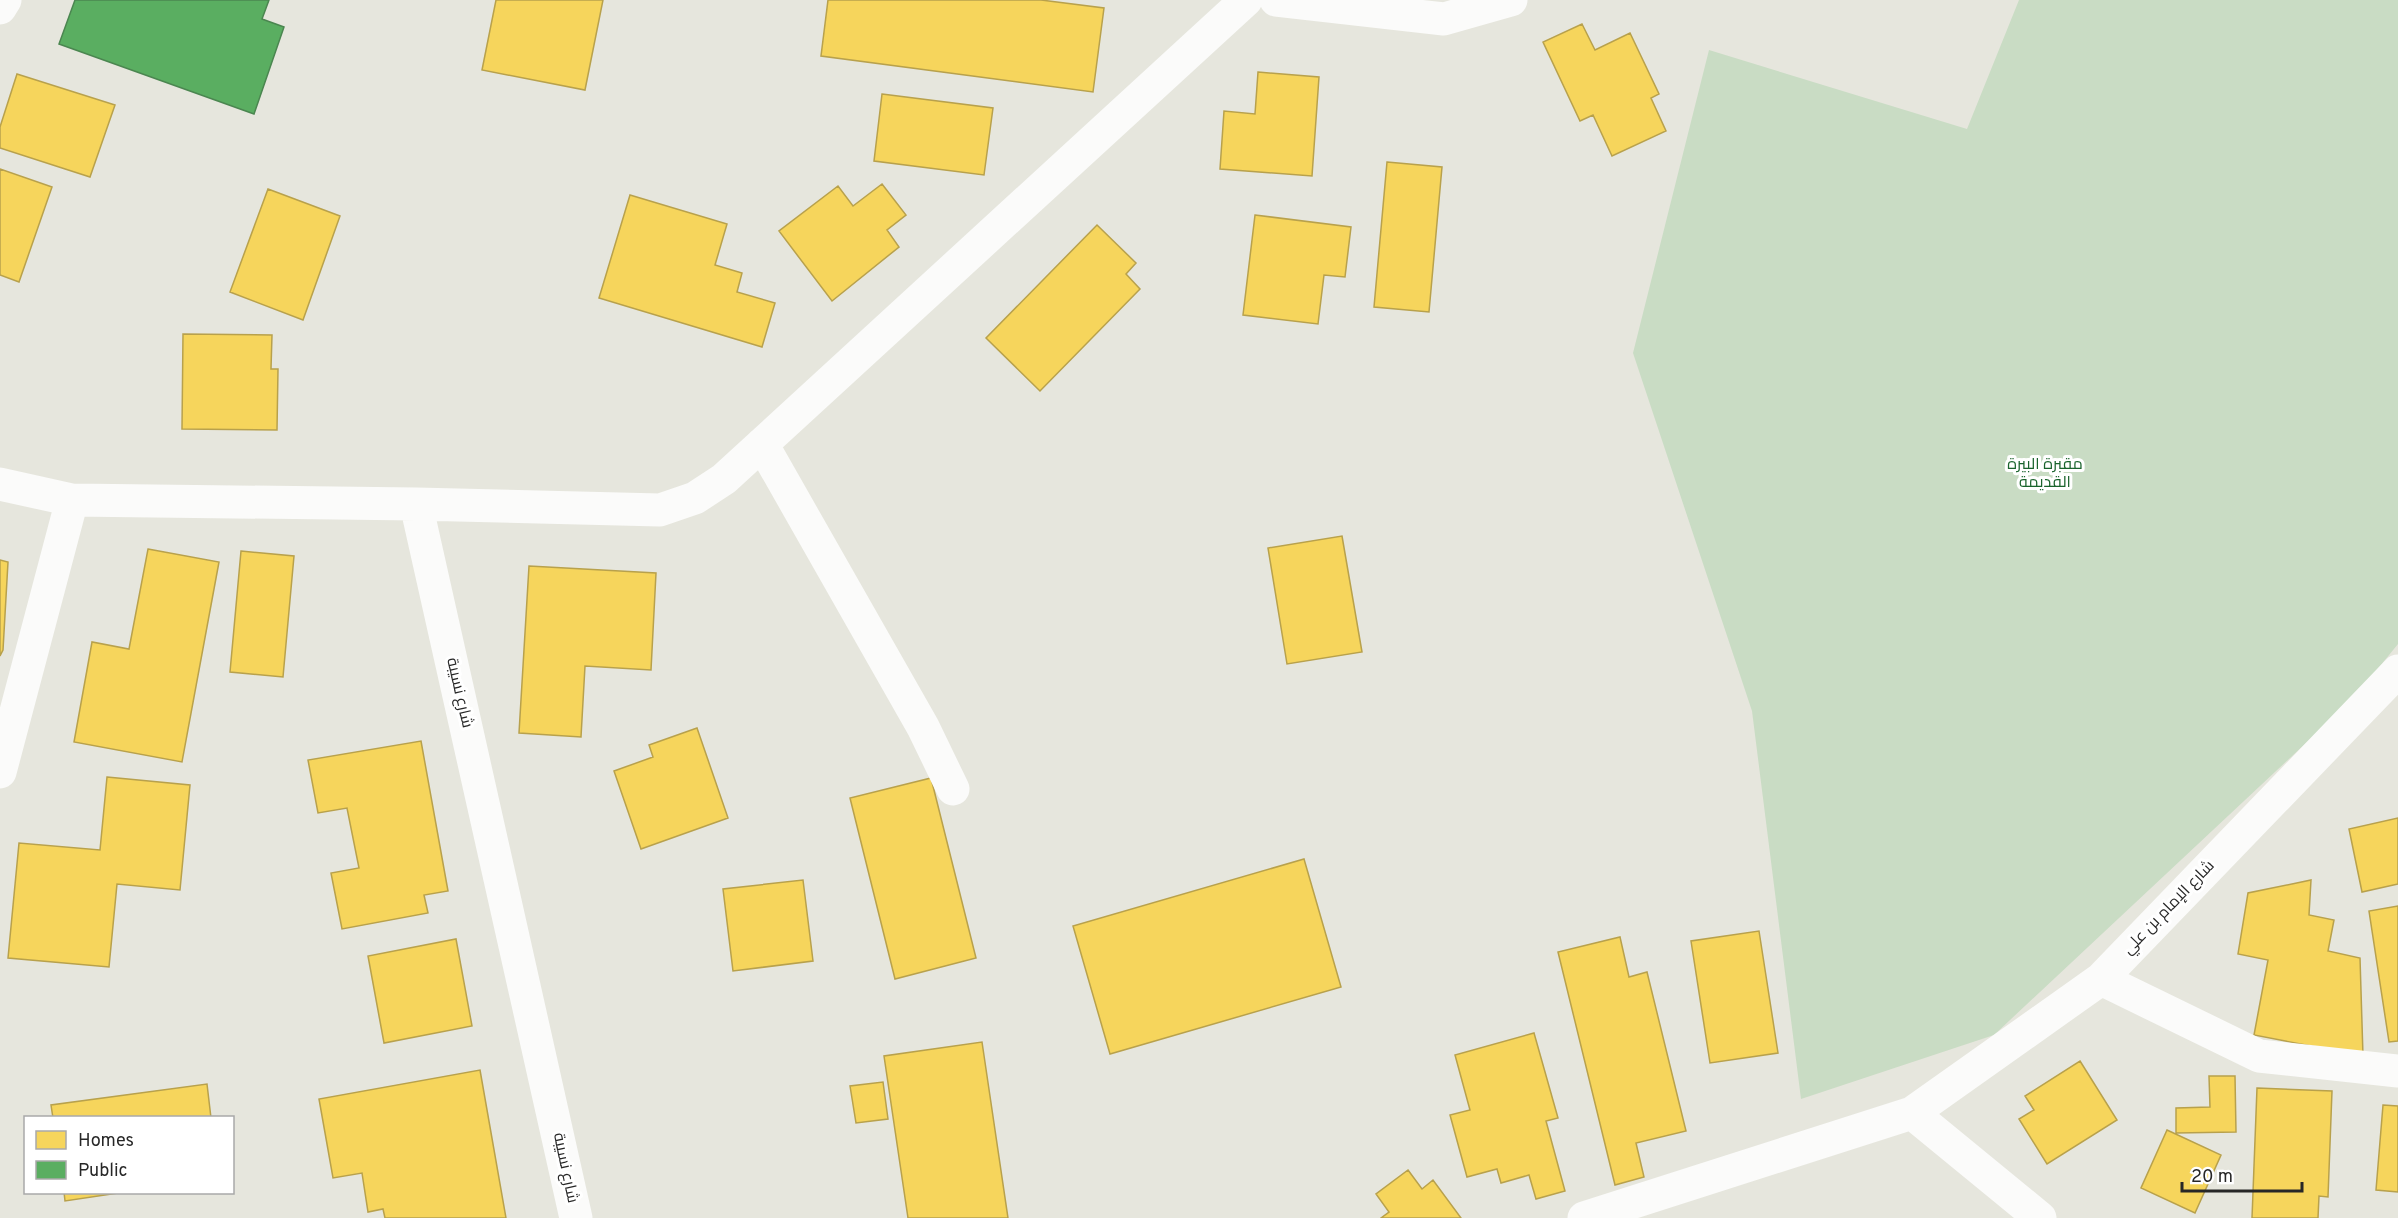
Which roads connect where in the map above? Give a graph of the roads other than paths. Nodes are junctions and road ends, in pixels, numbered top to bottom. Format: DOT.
graph roads {
  1 [pos="5,0"];
  2 [pos="1246,0"];
  3 [pos="1276,0"];
  4 [pos="1511,0"];
  5 [pos="0,8"];
  6 [pos="762,444"];
  7 [pos="0,484"];
  8 [pos="72,500"];
  9 [pos="416,504"];
  10 [pos="2398,671"];
  11 [pos="0,772"];
  12 [pos="953,789"];
  13 [pos="2101,979"];
  14 [pos="2398,1071"];
  15 [pos="1912,1113"];
  16 [pos="576,1218"];
  17 [pos="1584,1218"];
  18 [pos="2040,1218"];
  1 -- 5 [label="street"];
  2 -- 6 [label="street"];
  3 -- 4 [label="street"];
  6 -- 9 [label="street"];
  6 -- 12 [label="street"];
  7 -- 8 [label="street"];
  8 -- 9 [label="street"];
  8 -- 11 [label="street"];
  9 -- 16 [label="street, شارع نسيبة"];
  10 -- 13 [label="street, شارع الإمام بن علي"];
  13 -- 14 [label="street"];
  13 -- 15 [label="street, شارع الإمام بن علي"];
  15 -- 17 [label="street, شارع الإمام بن علي"];
  15 -- 18 [label="street"];
}
